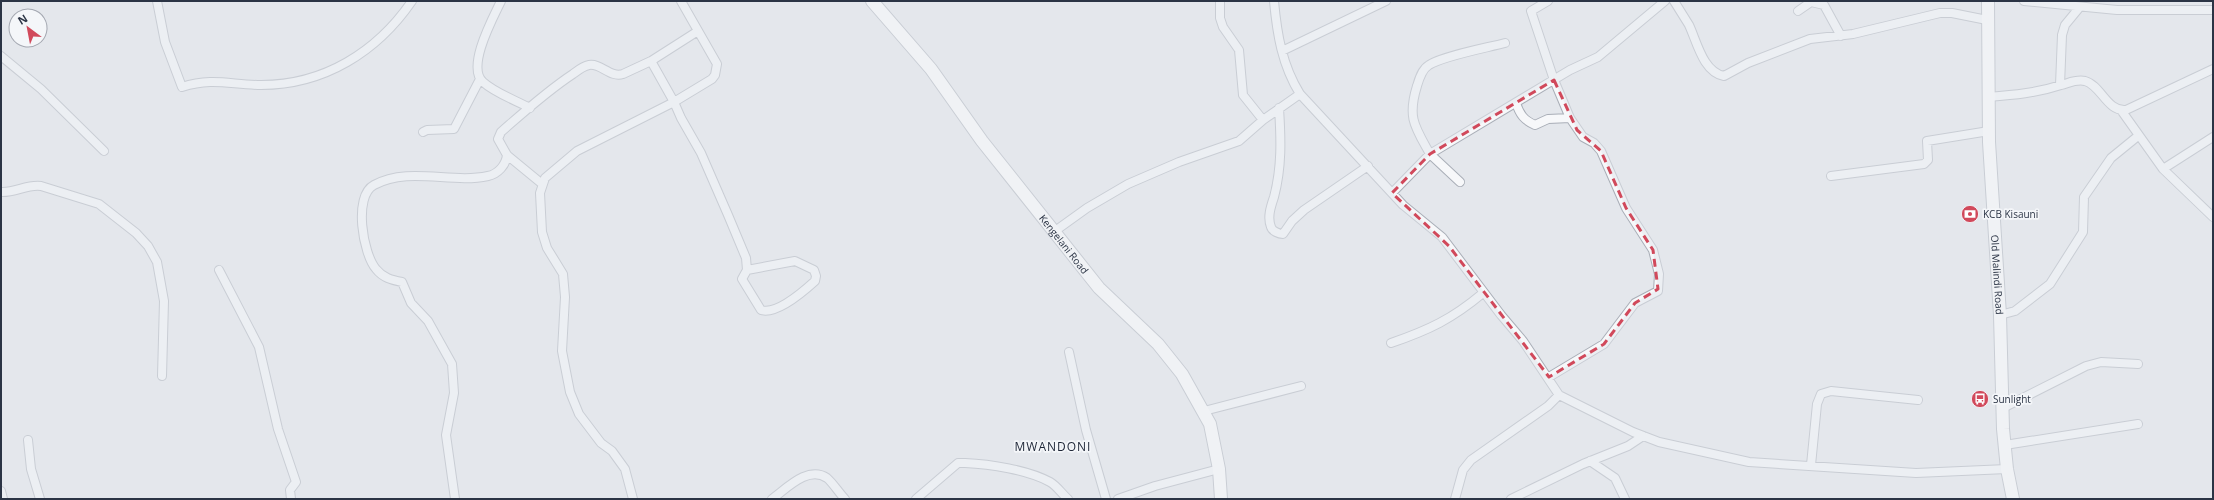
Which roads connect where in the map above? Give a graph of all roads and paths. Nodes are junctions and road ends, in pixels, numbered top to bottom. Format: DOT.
graph roads {
  1 [pos="158,1"];
  2 [pos="412,1"];
  3 [pos="501,1"];
  4 [pos="680,1"];
  5 [pos="872,1"];
  6 [pos="1220,1"];
  7 [pos="1274,1"];
  8 [pos="1386,1"];
  9 [pos="1548,1"];
  10 [pos="1665,1"];
  11 [pos="1674,1"];
  12 [pos="1988,1"];
  13 [pos="2024,1"];
  14 [pos="2079,8"];
  15 [pos="2213,10"];
  16 [pos="1798,11"];
  17 [pos="1987,20"];
  18 [pos="698,31"];
  19 [pos="1841,36"];
  20 [pos="1505,43"];
  21 [pos="1282,50"];
  22 [pos="1,56"];
  23 [pos="651,61"];
  24 [pos="2213,69"];
  25 [pos="480,79"];
  26 [pos="1554,80"];
  27 [pos="2060,85"];
  28 [pos="1300,94"];
  29 [pos="1988,97"];
  30 [pos="674,102"];
  31 [pos="1516,103"];
  32 [pos="530,108"];
  33 [pos="1279,108"];
  34 [pos="2121,110"];
  35 [pos="1570,118"];
  36 [pos="1263,120"];
  37 [pos="1989,131"];
  38 [pos="423,132"];
  39 [pos="2138,136"];
  40 [pos="2213,137"];
  41 [pos="104,151"];
  42 [pos="1430,154"];
  43 [pos="507,155"];
  44 [pos="1368,166"];
  45 [pos="2163,170"];
  46 [pos="1831,176"];
  47 [pos="1460,182"];
  48 [pos="541,183"];
  49 [pos="1,192"];
  50 [pos="1392,193"];
  51 [pos="2213,217"];
  52 [pos="1055,231"];
  53 [pos="219,270"];
  54 [pos="747,270"];
  55 [pos="1483,293"];
  56 [pos="2000,315"];
  57 [pos="1391,343"];
  58 [pos="1068,352"];
  59 [pos="2138,364"];
  60 [pos="162,376"];
  61 [pos="1548,377"];
  62 [pos="1301,386"];
  63 [pos="1559,395"];
  64 [pos="1918,400"];
  65 [pos="2003,408"];
  66 [pos="1204,411"];
  67 [pos="2138,424"];
  68 [pos="1643,436"];
  69 [pos="28,440"];
  70 [pos="2005,444"];
  71 [pos="1590,461"];
  72 [pos="1811,465"];
  73 [pos="1219,469"];
  74 [pos="2007,469"];
  75 [pos="1,491"];
  76 [pos="3,499"];
  77 [pos="40,499"];
  78 [pos="292,499"];
  79 [pos="455,499"];
  80 [pos="633,499"];
  81 [pos="772,499"];
  82 [pos="845,499"];
  83 [pos="916,499"];
  84 [pos="1068,499"];
  85 [pos="1106,499"];
  86 [pos="1118,499"];
  87 [pos="1220,499"];
  88 [pos="1455,499"];
  89 [pos="1511,499"];
  90 [pos="1625,499"];
  91 [pos="2013,499"];
  1 -- 2 [label="street"];
  3 -- 25 [label="street"];
  4 -- 18 [label="street"];
  5 -- 52 [label="main road, Kengelani Road"];
  6 -- 36 [label="street"];
  7 -- 21 [label="street"];
  8 -- 21 [label="street"];
  9 -- 26 [label="street"];
  10 -- 26 [label="street"];
  11 -- 19 [label="street"];
  12 -- 17 [label="main road, Old Malindi Road"];
  13 -- 14 [label="street"];
  14 -- 15 [label="street"];
  14 -- 27 [label="street"];
  16 -- 19 [label="street"];
  17 -- 19 [label="street"];
  17 -- 29 [label="main road, Old Malindi Road"];
  18 -- 23 [label="street"];
  18 -- 30 [label="street"];
  20 -- 42 [label="street"];
  21 -- 28 [label="street"];
  22 -- 41 [label="street"];
  23 -- 30 [label="street"];
  23 -- 32 [label="street"];
  24 -- 34 [label="street"];
  25 -- 32 [label="street"];
  25 -- 38 [label="street"];
  26 -- 31 [label="street"];
  26 -- 35 [label="street"];
  27 -- 29 [label="street"];
  27 -- 34 [label="street"];
  28 -- 33 [label="street"];
  28 -- 44 [label="street"];
  29 -- 37 [label="main road, Old Malindi Road"];
  30 -- 48 [label="street"];
  30 -- 54 [label="street"];
  31 -- 35 [label="street"];
  31 -- 42 [label="street"];
  32 -- 43 [label="street"];
  33 -- 36 [label="street"];
  33 -- 44 [label="street"];
  34 -- 39 [label="street"];
  35 -- 61 [label="street"];
  36 -- 52 [label="street"];
  37 -- 46 [label="street"];
  37 -- 56 [label="main road, Old Malindi Road"];
  39 -- 45 [label="street"];
  39 -- 56 [label="street"];
  40 -- 45 [label="street"];
  42 -- 47 [label="street"];
  42 -- 50 [label="street"];
  43 -- 48 [label="street"];
  43 -- 79 [label="street"];
  44 -- 50 [label="street"];
  45 -- 51 [label="street"];
  48 -- 80 [label="street"];
  49 -- 60 [label="street"];
  50 -- 55 [label="street"];
  52 -- 66 [label="main road, Kengelani Road"];
  53 -- 78 [label="street"];
  54 -- 54 [label="street"];
  55 -- 57 [label="street"];
  55 -- 61 [label="street"];
  56 -- 65 [label="main road, Old Malindi Road"];
  58 -- 85 [label="street"];
  59 -- 65 [label="street"];
  61 -- 63 [label="street"];
  62 -- 66 [label="street"];
  63 -- 68 [label="street"];
  63 -- 88 [label="street"];
  64 -- 72 [label="street"];
  65 -- 70 [label="main road, Old Malindi Road"];
  66 -- 73 [label="main road, Kengelani Road"];
  67 -- 70 [label="street"];
  68 -- 71 [label="street"];
  68 -- 72 [label="street"];
  69 -- 77 [label="street"];
  70 -- 74 [label="main road, Old Malindi Road"];
  71 -- 89 [label="street"];
  71 -- 90 [label="street"];
  72 -- 74 [label="street"];
  73 -- 86 [label="street"];
  73 -- 87 [label="main road, Kengelani Road"];
  74 -- 91 [label="main road, Old Malindi Road"];
  75 -- 76 [label="street"];
  81 -- 82 [label="street"];
  83 -- 84 [label="street"];
}
